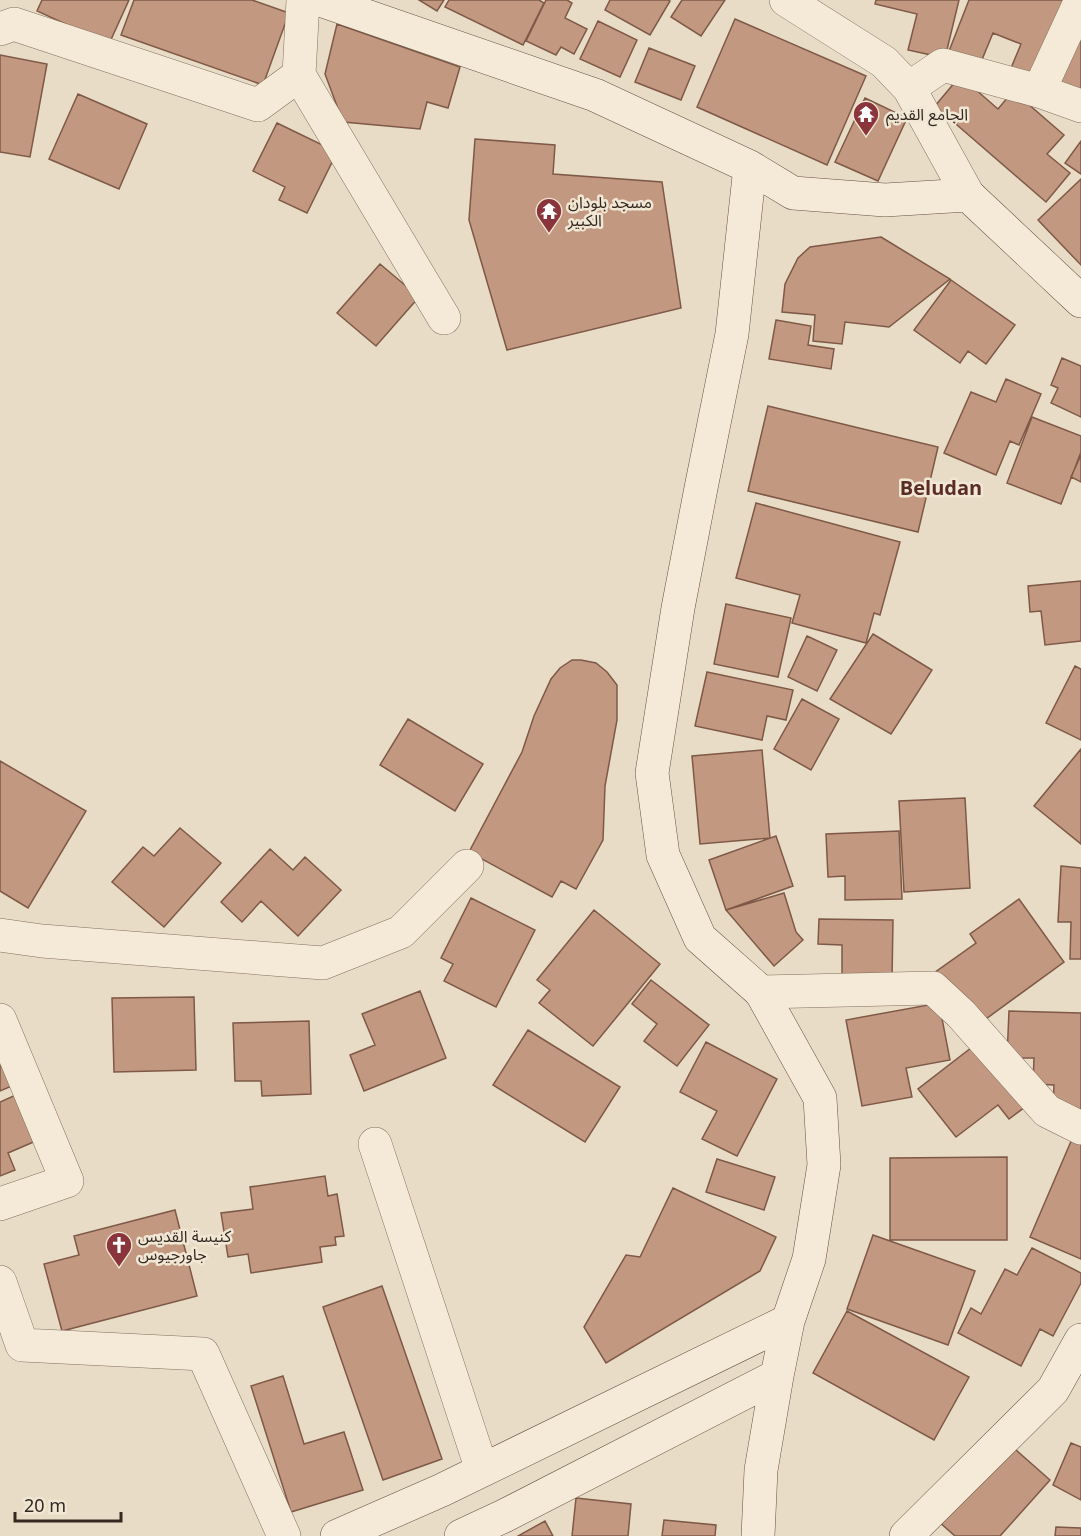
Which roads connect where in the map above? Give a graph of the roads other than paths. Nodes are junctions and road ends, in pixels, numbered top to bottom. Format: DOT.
graph roads {
  1 [pos="303,0"];
  2 [pos="320,0"];
  3 [pos="786,0"];
  4 [pos="1081,0"];
  5 [pos="0,29"];
  6 [pos="299,75"];
  7 [pos="909,88"];
  8 [pos="1039,91"];
  9 [pos="1081,106"];
  10 [pos="750,167"];
  11 [pos="968,195"];
  12 [pos="1081,301"];
  13 [pos="444,318"];
  14 [pos="467,866"];
  15 [pos="0,935"];
  16 [pos="761,992"];
  17 [pos="0,1020"];
  18 [pos="1081,1128"];
  19 [pos="375,1144"];
  20 [pos="0,1204"];
  21 [pos="0,1282"];
  22 [pos="788,1321"];
  23 [pos="1081,1340"];
  24 [pos="777,1376"];
  25 [pos="482,1470"];
  26 [pos="284,1536"];
  27 [pos="338,1536"];
  28 [pos="461,1536"];
  29 [pos="758,1536"];
  30 [pos="906,1536"];
  1 -- 6 [label="main road"];
  2 -- 10 [label="main road"];
  3 -- 7 [label="main road"];
  4 -- 8 [label="main road"];
  5 -- 6 [label="main road"];
  6 -- 13 [label="main road"];
  7 -- 8 [label="main road"];
  7 -- 11 [label="main road"];
  8 -- 9 [label="main road"];
  10 -- 11 [label="main road"];
  10 -- 16 [label="main road"];
  11 -- 12 [label="main road"];
  14 -- 15 [label="main road"];
  16 -- 18 [label="main road"];
  16 -- 22 [label="main road"];
  17 -- 20 [label="main road"];
  19 -- 25 [label="main road"];
  21 -- 26 [label="main road"];
  22 -- 24 [label="main road"];
  22 -- 25 [label="main road"];
  23 -- 30 [label="main road"];
  24 -- 28 [label="main road"];
  24 -- 29 [label="main road"];
  25 -- 27 [label="main road"];
}
